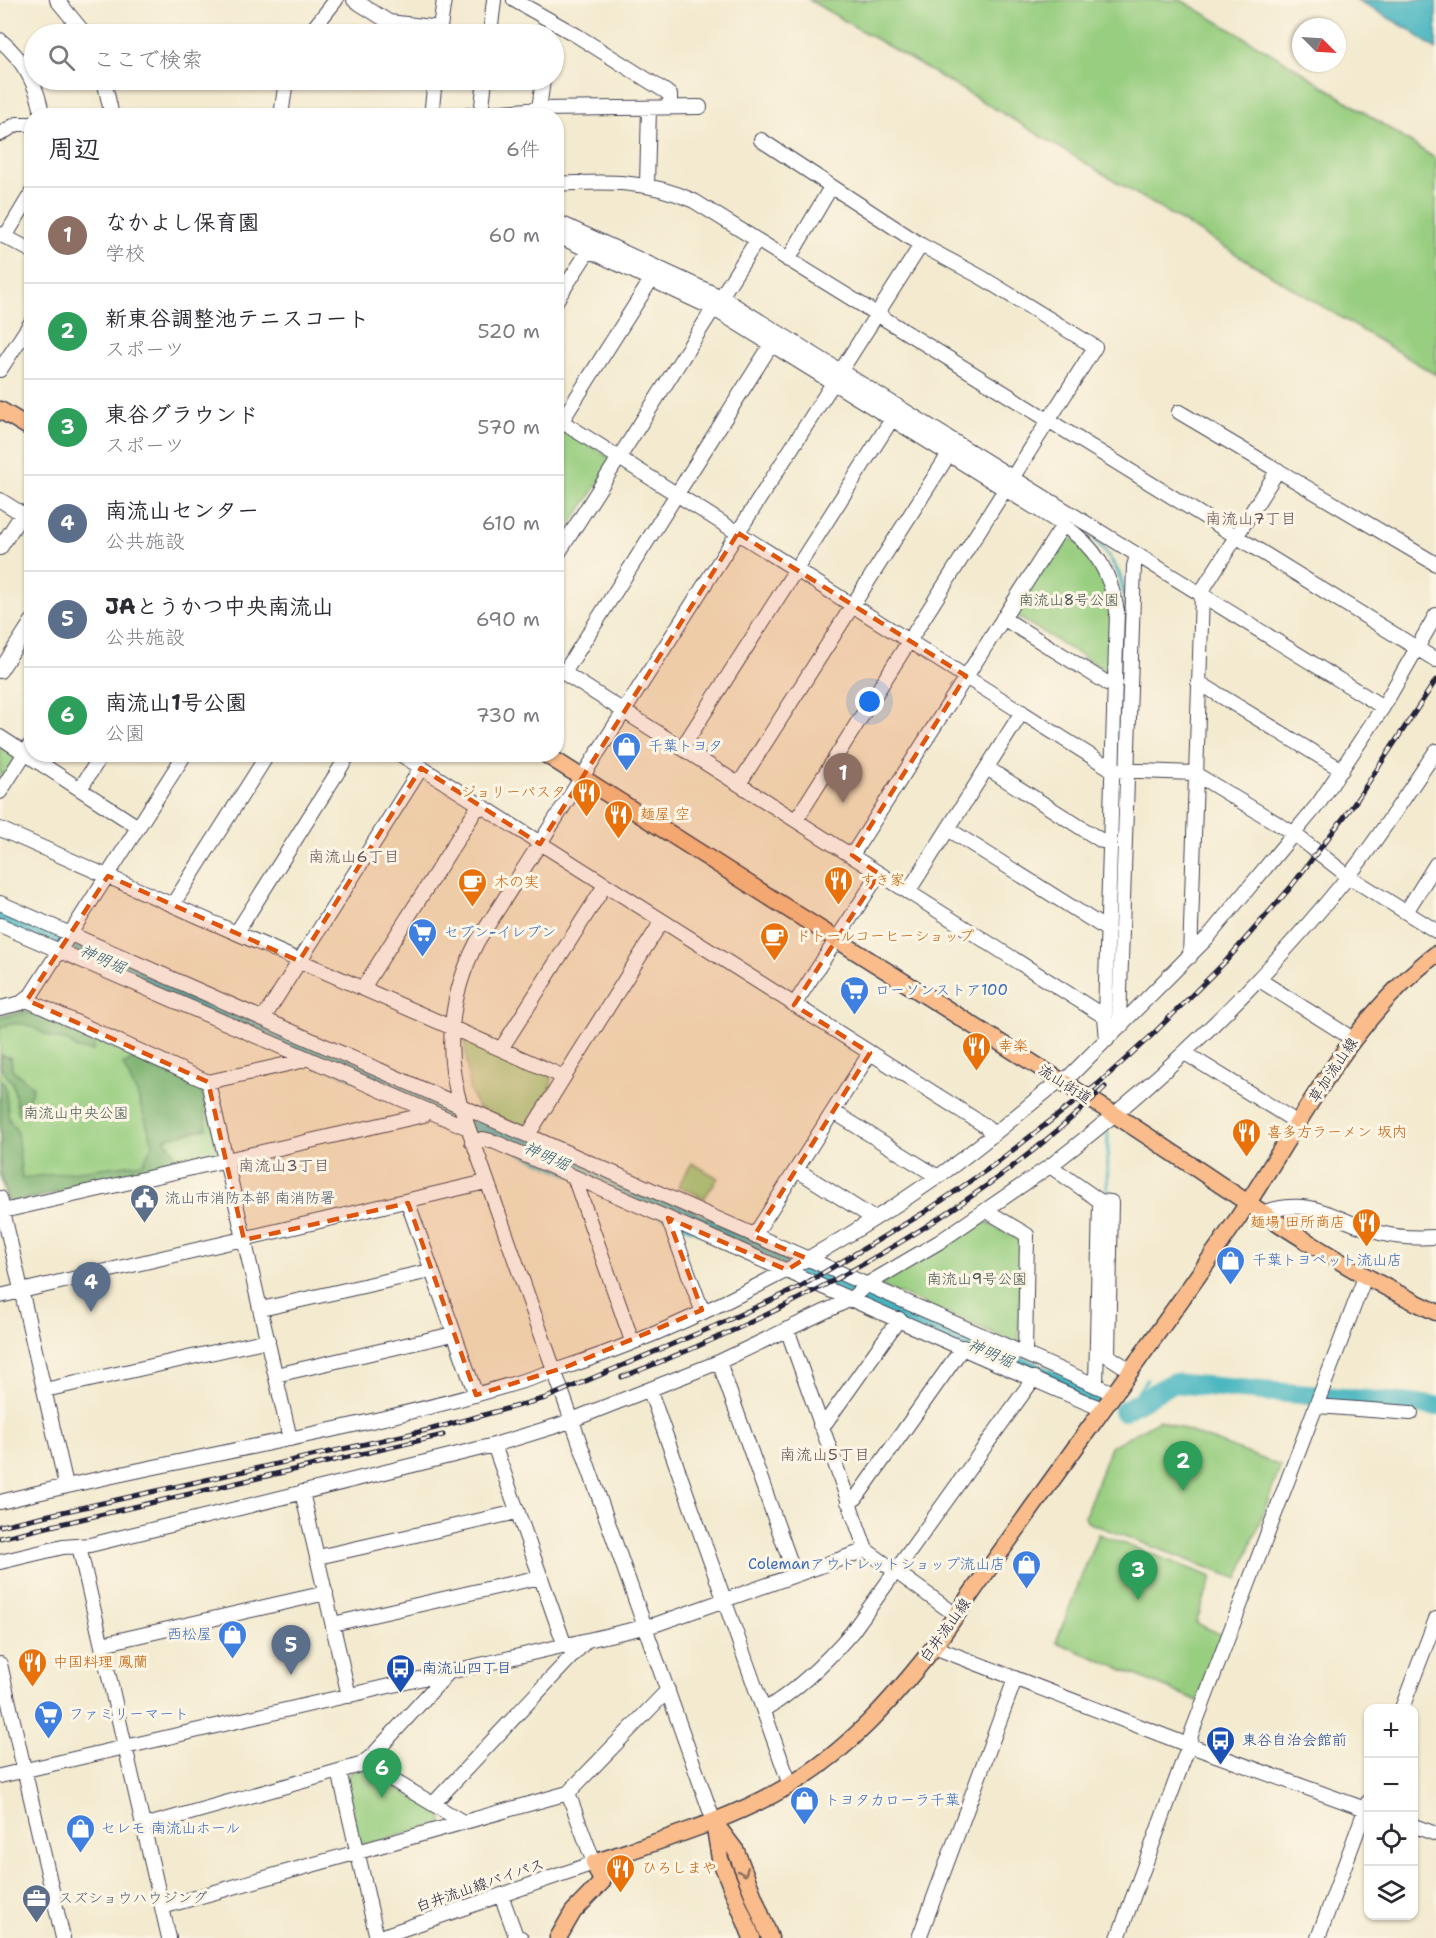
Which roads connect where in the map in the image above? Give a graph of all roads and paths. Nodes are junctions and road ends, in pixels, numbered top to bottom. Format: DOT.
graph roads {
  1 [pos="58,0"];
  2 [pos="336,0"];
  3 [pos="354,0"];
  4 [pos="444,0"];
  5 [pos="494,0"];
  6 [pos="514,0"];
  7 [pos="77,24"];
  8 [pos="317,24"];
  9 [pos="400,24"];
  10 [pos="441,24"];
  11 [pos="491,24"];
  12 [pos="545,24"];
  13 [pos="564,36"];
  14 [pos="0,40"];
  15 [pos="24,67"];
  16 [pos="35,90"];
  17 [pos="106,90"];
  18 [pos="285,90"];
  19 [pos="434,90"];
  20 [pos="484,90"];
  21 [pos="542,90"];
  22 [pos="670,106"];
  23 [pos="700,107"];
  24 [pos="40,108"];
  25 [pos="110,108"];
  26 [pos="282,108"];
  27 [pos="432,108"];
  28 [pos="483,108"];
  29 [pos="539,108"];
  30 [pos="649,108"];
  31 [pos="564,109"];
  32 [pos="24,124"];
  33 [pos="0,134"];
  34 [pos="761,140"];
  35 [pos="564,184"];
  36 [pos="647,184"];
  37 [pos="831,187"];
  38 [pos="24,203"];
  39 [pos="564,224"];
  40 [pos="2,235"];
  41 [pos="564,239"];
  42 [pos="757,240"];
  43 [pos="921,244"];
  44 [pos="24,247"];
  45 [pos="589,250"];
  46 [pos="788,260"];
  47 [pos="651,280"];
  48 [pos="564,289"];
  49 [pos="721,297"];
  50 [pos="714,309"];
  51 [pos="877,314"];
  52 [pos="24,336"];
  53 [pos="771,345"];
  54 [pos="0,370"];
  55 [pos="836,377"];
  56 [pos="0,410"];
  57 [pos="1179,412"];
  58 [pos="564,414"];
  59 [pos="891,419"];
  60 [pos="1050,420"];
  61 [pos="24,424"];
  62 [pos="564,426"];
  63 [pos="949,454"];
  64 [pos="620,458"];
  65 [pos="1278,470"];
  66 [pos="1010,484"];
  67 [pos="677,494"];
  68 [pos="0,500"];
  69 [pos="24,515"];
  70 [pos="24,520"];
  71 [pos="1063,525"];
  72 [pos="738,533"];
  73 [pos="1236,536"];
  74 [pos="564,542"];
  75 [pos="0,548"];
  76 [pos="1137,556"];
  77 [pos="1436,564"];
  78 [pos="796,569"];
  79 [pos="1201,595"];
  80 [pos="852,605"];
  81 [pos="1436,615"];
  82 [pos="1003,618"];
  83 [pos="24,634"];
  84 [pos="909,641"];
  85 [pos="1416,648"];
  86 [pos="1436,660"];
  87 [pos="564,664"];
  88 [pos="0,671"];
  89 [pos="564,673"];
  90 [pos="966,676"];
  91 [pos="1198,682"];
  92 [pos="1116,683"];
  93 [pos="1383,707"];
  94 [pos="624,711"];
  95 [pos="1022,712"];
  96 [pos="0,737"];
  97 [pos="24,746"];
  98 [pos="682,748"];
  99 [pos="1436,751"];
  100 [pos="24,754"];
  101 [pos="46,762"];
  102 [pos="97,762"];
  103 [pos="179,762"];
  104 [pos="263,762"];
  105 [pos="344,762"];
  106 [pos="413,762"];
  107 [pos="557,762"];
  108 [pos="422,768"];
  109 [pos="987,768"];
  110 [pos="1120,770"];
  111 [pos="1342,770"];
  112 [pos="1194,772"];
  113 [pos="583,778"];
  114 [pos="739,784"];
  115 [pos="80,789"];
  116 [pos="0,792"];
  117 [pos="479,805"];
  118 [pos="796,820"];
  119 [pos="138,827"];
  120 [pos="0,829"];
  121 [pos="948,829"];
  122 [pos="1293,833"];
  123 [pos="1110,841"];
  124 [pos="540,844"];
  125 [pos="852,855"];
  126 [pos="1436,864"];
  127 [pos="879,874"];
  128 [pos="108,876"];
  129 [pos="1348,876"];
  130 [pos="605,885"];
  131 [pos="908,892"];
  132 [pos="0,903"];
  133 [pos="173,904"];
  134 [pos="1406,912"];
  135 [pos="662,921"];
  136 [pos="0,925"];
  137 [pos="1108,930"];
  138 [pos="1436,931"];
  139 [pos="237,932"];
  140 [pos="836,940"];
  141 [pos="64,943"];
  142 [pos="1436,954"];
  143 [pos="1190,957"];
  144 [pos="299,961"];
  145 [pos="1258,979"];
  146 [pos="363,988"];
  147 [pos="27,1000"];
  148 [pos="794,1005"];
  149 [pos="0,1008"];
  150 [pos="1105,1017"];
  151 [pos="263,1019"];
  152 [pos="1122,1025"];
  153 [pos="450,1026"];
  154 [pos="1353,1039"];
  155 [pos="1107,1040"];
  156 [pos="501,1049"];
  157 [pos="870,1053"];
  158 [pos="1185,1053"];
  159 [pos="302,1058"];
  160 [pos="564,1077"];
  161 [pos="208,1082"];
  162 [pos="1061,1082"];
  163 [pos="461,1109"];
  164 [pos="426,1112"];
  165 [pos="834,1112"];
  166 [pos="1113,1114"];
  167 [pos="1298,1123"];
  168 [pos="467,1127"];
  169 [pos="528,1135"];
  170 [pos="992,1135"];
  171 [pos="472,1142"];
  172 [pos="227,1161"];
  173 [pos="1050,1166"];
  174 [pos="797,1170"];
  175 [pos="574,1177"];
  176 [pos="938,1177"];
  177 [pos="486,1182"];
  178 [pos="1106,1201"];
  179 [pos="1248,1202"];
  180 [pos="408,1203"];
  181 [pos="2,1204"];
  182 [pos="987,1211"];
  183 [pos="1264,1212"];
  184 [pos="668,1218"];
  185 [pos="873,1218"];
  186 [pos="754,1236"];
  187 [pos="1436,1237"];
  188 [pos="244,1240"];
  189 [pos="806,1258"];
  190 [pos="787,1270"];
  191 [pos="430,1271"];
  192 [pos="1365,1277"];
  193 [pos="866,1285"];
  194 [pos="22,1291"];
  195 [pos="0,1296"];
  196 [pos="851,1299"];
  197 [pos="261,1309"];
  198 [pos="702,1310"];
  199 [pos="1436,1312"];
  200 [pos="899,1319"];
  201 [pos="787,1329"];
  202 [pos="453,1334"];
  203 [pos="267,1340"];
  204 [pos="632,1341"];
  205 [pos="963,1347"];
  206 [pos="1025,1354"];
  207 [pos="718,1362"];
  208 [pos="1130,1370"];
  209 [pos="554,1371"];
  210 [pos="276,1375"];
  211 [pos="1034,1378"];
  212 [pos="1096,1386"];
  213 [pos="45,1390"];
  214 [pos="650,1390"];
  215 [pos="1113,1393"];
  216 [pos="476,1395"];
  217 [pos="1318,1404"];
  218 [pos="1102,1409"];
  219 [pos="1411,1413"];
  220 [pos="573,1420"];
  221 [pos="820,1425"];
  222 [pos="290,1439"];
  223 [pos="494,1445"];
  224 [pos="66,1485"];
  225 [pos="302,1492"];
  226 [pos="0,1502"];
  227 [pos="848,1502"];
  228 [pos="517,1512"];
  229 [pos="79,1546"];
  230 [pos="866,1550"];
  231 [pos="318,1557"];
  232 [pos="0,1562"];
  233 [pos="897,1571"];
  234 [pos="795,1575"];
  235 [pos="540,1577"];
  236 [pos="326,1593"];
  237 [pos="725,1600"];
  238 [pos="956,1615"];
  239 [pos="1436,1619"];
  240 [pos="333,1624"];
  241 [pos="645,1626"];
  242 [pos="586,1641"];
  243 [pos="102,1644"];
  244 [pos="565,1646"];
  245 [pos="934,1647"];
  246 [pos="0,1664"];
  247 [pos="447,1674"];
  248 [pos="1015,1679"];
  249 [pos="668,1690"];
  250 [pos="349,1696"];
  251 [pos="1404,1704"];
  252 [pos="764,1710"];
  253 [pos="1188,1745"];
  254 [pos="127,1748"];
  255 [pos="364,1763"];
  256 [pos="23,1771"];
  257 [pos="339,1771"];
  258 [pos="0,1776"];
  259 [pos="790,1785"];
  260 [pos="568,1793"];
  261 [pos="434,1803"];
  262 [pos="1364,1805"];
  263 [pos="1365,1812"];
  264 [pos="463,1822"];
  265 [pos="714,1822"];
  266 [pos="144,1826"];
  267 [pos="1418,1828"];
  268 [pos="1436,1834"];
  269 [pos="357,1852"];
  270 [pos="594,1863"];
  271 [pos="501,1895"];
  272 [pos="162,1906"];
  273 [pos="63,1938"];
  274 [pos="169,1938"];
  275 [pos="377,1938"];
  276 [pos="517,1938"];
  277 [pos="558,1938"];
  278 [pos="752,1938"];
  279 [pos="770,1938"];
  280 [pos="919,1938"];
  281 [pos="1118,1938"];
  282 [pos="1318,1938"];
  1 -- 7 [label="street"];
  2 -- 8 [label="street"];
  3 -- 9 [label="street"];
  4 -- 10 [label="street"];
  5 -- 11 [label="street"];
  6 -- 12 [label="street"];
  13 -- 22 [label="street"];
  14 -- 15 [label="street"];
  16 -- 24 [label="street"];
  17 -- 25 [label="street"];
  18 -- 26 [label="street"];
  19 -- 27 [label="street"];
  20 -- 28 [label="street"];
  21 -- 29 [label="street"];
  22 -- 23 [label="street"];
  22 -- 30 [label="street"];
  30 -- 31 [label="street"];
  30 -- 36 [label="street"];
  32 -- 33 [label="street"];
  34 -- 37 [label="street"];
  35 -- 36 [label="street"];
  36 -- 42 [label="street"];
  37 -- 43 [label="street"];
  37 -- 46 [label="street"];
  38 -- 40 [label="street"];
  39 -- 49 [label="street"];
  40 -- 44 [label="street"];
  41 -- 45 [label="street"];
  42 -- 46 [label="street"];
  42 -- 49 [label="street"];
  43 -- 51 [label="street"];
  43 -- 60 [label="street"];
  45 -- 47 [label="street"];
  45 -- 48 [label="street"];
  46 -- 51 [label="street"];
  47 -- 50 [label="street"];
  47 -- 58 [label="street"];
  49 -- 50 [label="street"];
  49 -- 55 [label="street"];
  50 -- 53 [label="street"];
  50 -- 64 [label="street"];
  51 -- 55 [label="street"];
  51 -- 60 [label="street"];
  52 -- 54 [label="street"];
  53 -- 55 [label="street"];
  53 -- 67 [label="street"];
  55 -- 59 [label="street"];
  55 -- 66 [label="street"];
  55 -- 72 [label="street"];
  56 -- 61 [label="main road"];
  57 -- 65 [label="street"];
  59 -- 63 [label="street"];
  59 -- 78 [label="street"];
  60 -- 66 [label="street"];
  60 -- 73 [label="street"];
  62 -- 64 [label="street"];
  63 -- 66 [label="street"];
  63 -- 80 [label="street"];
  64 -- 67 [label="street"];
  64 -- 74 [label="street"];
  65 -- 73 [label="street"];
  65 -- 77 [label="street"];
  66 -- 71 [label="street"];
  66 -- 76 [label="street"];
  66 -- 84 [label="street"];
  67 -- 72 [label="street"];
  67 -- 87 [label="street"];
  68 -- 69 [label="street"];
  70 -- 75 [label="street"];
  71 -- 82 [label="street"];
  71 -- 92 [label="street"];
  72 -- 78 [label="street"];
  72 -- 94 [label="street"];
  73 -- 79 [label="street"];
  73 -- 85 [label="street"];
  76 -- 79 [label="street"];
  76 -- 110 [label="street"];
  78 -- 80 [label="street"];
  78 -- 98 [label="street"];
  79 -- 91 [label="street"];
  79 -- 93 [label="street"];
  80 -- 84 [label="street"];
  80 -- 114 [label="street"];
  81 -- 85 [label="street"];
  82 -- 90 [label="street"];
  82 -- 92 [label="street"];
  83 -- 88 [label="street"];
  84 -- 90 [label="street"];
  84 -- 118 [label="street"];
  85 -- 86 [label="street"];
  85 -- 93 [label="street"];
  89 -- 94 [label="street"];
  90 -- 95 [label="street"];
  90 -- 125 [label="street"];
  91 -- 111 [label="street"];
  91 -- 112 [label="street"];
  92 -- 110 [label="street"];
  93 -- 111 [label="street"];
  94 -- 98 [label="street"];
  94 -- 113 [label="street"];
  95 -- 109 [label="street"];
  95 -- 110 [label="street"];
  96 -- 97 [label="street"];
  98 -- 114 [label="street"];
  99 -- 129 [label="street"];
  100 -- 116 [label="street"];
  101 -- 115 [label="street"];
  102 -- 115 [label="street"];
  103 -- 119 [label="street"];
  104 -- 133 [label="street"];
  105 -- 139 [label="street"];
  106 -- 108 [label="street"];
  107 -- 113 [label="main road, 流山街道"];
  108 -- 117 [label="street"];
  108 -- 144 [label="street"];
  109 -- 121 [label="street"];
  109 -- 123 [label="street"];
  110 -- 112 [label="street"];
  110 -- 123 [label="street"];
  110 -- 152 [label="street"];
  111 -- 122 [label="street"];
  112 -- 122 [label="street"];
  112 -- 143 [label="street"];
  113 -- 124 [label="street"];
  113 -- 140 [label="main road, 流山街道"];
  114 -- 118 [label="street"];
  115 -- 119 [label="street"];
  117 -- 124 [label="street"];
  117 -- 146 [label="street"];
  118 -- 125 [label="street"];
  119 -- 128 [label="street"];
  120 -- 128 [label="street"];
  121 -- 131 [label="street"];
  121 -- 137 [label="street"];
  122 -- 129 [label="street"];
  122 -- 143 [label="street"];
  123 -- 137 [label="street"];
  124 -- 130 [label="street"];
  124 -- 153 [label="street"];
  125 -- 127 [label="street"];
  126 -- 134 [label="street"];
  127 -- 131 [label="street"];
  127 -- 140 [label="street"];
  128 -- 133 [label="street"];
  128 -- 141 [label="street"];
  129 -- 134 [label="street"];
  129 -- 145 [label="street"];
  130 -- 135 [label="street"];
  130 -- 156 [label="street"];
  131 -- 150 [label="street"];
  132 -- 141 [label="street"];
  133 -- 139 [label="street"];
  134 -- 138 [label="street"];
  135 -- 148 [label="street"];
  135 -- 160 [label="street"];
  136 -- 141 [label="street"];
  137 -- 150 [label="street"];
  139 -- 144 [label="street"];
  140 -- 148 [label="street"];
  140 -- 162 [label="main road, 流山街道"];
  141 -- 147 [label="street"];
  141 -- 151 [label="street"];
  141 -- 159 [label="street"];
  142 -- 154 [label="main road, 草加流山線"];
  143 -- 152 [label="street"];
  144 -- 146 [label="street"];
  144 -- 151 [label="street"];
  145 -- 154 [label="street"];
  145 -- 158 [label="street"];
  146 -- 153 [label="street"];
  147 -- 149 [label="street"];
  147 -- 161 [label="street"];
  148 -- 157 [label="street"];
  150 -- 155 [label="street"];
  151 -- 163 [label="street"];
  152 -- 155 [label="street"];
  153 -- 156 [label="street"];
  153 -- 163 [label="street"];
  154 -- 167 [label="main road, 草加流山線"];
  155 -- 162 [label="street"];
  156 -- 160 [label="street"];
  157 -- 165 [label="street"];
  157 -- 170 [label="street"];
  158 -- 166 [label="street"];
  158 -- 167 [label="street"];
  159 -- 161 [label="street"];
  159 -- 164 [label="street"];
  160 -- 169 [label="street"];
  161 -- 172 [label="street"];
  162 -- 166 [label="main road, 流山街道"];
  162 -- 170 [label="street"];
  163 -- 168 [label="street"];
  163 -- 169 [label="street"];
  164 -- 168 [label="street"];
  164 -- 172 [label="street"];
  165 -- 174 [label="street"];
  165 -- 176 [label="street"];
  166 -- 173 [label="street"];
  166 -- 179 [label="main road, 流山街道"];
  167 -- 179 [label="main road, 草加流山線"];
  168 -- 171 [label="street"];
  169 -- 186 [label="street"];
  170 -- 176 [label="street"];
  171 -- 175 [label="street"];
  171 -- 177 [label="street"];
  172 -- 181 [label="street"];
  172 -- 188 [label="street"];
  173 -- 178 [label="street"];
  173 -- 182 [label="street"];
  174 -- 185 [label="street"];
  174 -- 186 [label="street"];
  175 -- 184 [label="street"];
  175 -- 204 [label="street"];
  176 -- 185 [label="street"];
  177 -- 180 [label="street"];
  177 -- 209 [label="street"];
  178 -- 208 [label="street"];
  178 -- 212 [label="street"];
  179 -- 183 [label="main road, 流山街道"];
  179 -- 208 [label="main road, 白井流山線"];
  180 -- 188 [label="street"];
  180 -- 191 [label="street"];
  181 -- 194 [label="street"];
  182 -- 193 [label="street"];
  182 -- 206 [label="street"];
  183 -- 187 [label="street"];
  183 -- 192 [label="main road, 流山街道"];
  184 -- 190 [label="street"];
  184 -- 198 [label="street"];
  185 -- 189 [label="street"];
  186 -- 189 [label="street"];
  188 -- 194 [label="street"];
  188 -- 197 [label="street"];
  189 -- 190 [label="street"];
  189 -- 193 [label="street"];
  190 -- 196 [label="street"];
  190 -- 198 [label="street"];
  191 -- 197 [label="street"];
  191 -- 202 [label="street"];
  192 -- 199 [label="main road, 流山街道"];
  192 -- 217 [label="street"];
  193 -- 196 [label="street"];
  193 -- 206 [label="street"];
  194 -- 195 [label="street"];
  194 -- 213 [label="street"];
  196 -- 200 [label="street"];
  196 -- 201 [label="street"];
  197 -- 203 [label="street"];
  198 -- 204 [label="street"];
  200 -- 205 [label="street"];
  200 -- 221 [label="street"];
  201 -- 207 [label="street"];
  201 -- 221 [label="street"];
  202 -- 210 [label="street"];
  202 -- 216 [label="street"];
  203 -- 210 [label="street"];
  203 -- 213 [label="street"];
  204 -- 209 [label="street"];
  205 -- 211 [label="street"];
  205 -- 227 [label="street"];
  206 -- 212 [label="street"];
  207 -- 214 [label="street"];
  207 -- 234 [label="street"];
  208 -- 215 [label="main road, 白井流山線"];
  209 -- 216 [label="street"];
  209 -- 220 [label="street"];
  210 -- 222 [label="street"];
  211 -- 218 [label="street"];
  211 -- 233 [label="street"];
  212 -- 215 [label="street"];
  213 -- 224 [label="street"];
  214 -- 220 [label="street"];
  214 -- 237 [label="street"];
  215 -- 218 [label="main road, 白井流山線"];
  216 -- 222 [label="street"];
  217 -- 219 [label="street"];
  217 -- 253 [label="street"];
  218 -- 238 [label="main road, 白井流山線"];
  220 -- 223 [label="street"];
  220 -- 241 [label="street"];
  221 -- 227 [label="street"];
  222 -- 224 [label="street"];
  223 -- 225 [label="street"];
  223 -- 228 [label="street"];
  224 -- 226 [label="street"];
  225 -- 229 [label="street"];
  225 -- 231 [label="street"];
  227 -- 230 [label="street"];
  228 -- 231 [label="street"];
  228 -- 235 [label="street"];
  229 -- 232 [label="street"];
  229 -- 243 [label="street"];
  230 -- 233 [label="street"];
  230 -- 234 [label="street"];
  231 -- 236 [label="street"];
  233 -- 238 [label="street"];
  233 -- 252 [label="street"];
  234 -- 237 [label="street"];
  235 -- 240 [label="street"];
  235 -- 244 [label="street"];
  236 -- 240 [label="street"];
  236 -- 243 [label="street"];
  237 -- 241 [label="street"];
  237 -- 252 [label="street"];
  238 -- 245 [label="main road, 白井流山線"];
  239 -- 251 [label="street"];
  240 -- 250 [label="street"];
  241 -- 242 [label="street"];
  241 -- 249 [label="street"];
  242 -- 244 [label="street"];
  242 -- 261 [label="street"];
  243 -- 254 [label="street"];
  244 -- 247 [label="street"];
  245 -- 248 [label="street"];
  245 -- 259 [label="main road, 白井流山線"];
  246 -- 256 [label="street"];
  247 -- 250 [label="street"];
  247 -- 255 [label="street"];
  248 -- 253 [label="street"];
  248 -- 280 [label="street"];
  249 -- 260 [label="street"];
  249 -- 265 [label="street"];
  250 -- 254 [label="street"];
  252 -- 259 [label="street"];
  253 -- 262 [label="street"];
  253 -- 281 [label="street"];
  254 -- 256 [label="street"];
  254 -- 266 [label="street"];
  255 -- 257 [label="street"];
  255 -- 261 [label="street"];
  256 -- 258 [label="street"];
  256 -- 273 [label="street"];
  257 -- 266 [label="street"];
  257 -- 269 [label="street"];
  259 -- 265 [label="main road, 白井流山線"];
  260 -- 264 [label="street"];
  260 -- 270 [label="street"];
  261 -- 264 [label="street"];
  263 -- 282 [label="street"];
  264 -- 269 [label="street"];
  265 -- 270 [label="main road, 白井流山線"];
  265 -- 278 [label="main road"];
  265 -- 279 [label="main road, one-way"];
  266 -- 272 [label="street"];
  267 -- 268 [label="street"];
  269 -- 272 [label="street"];
  269 -- 275 [label="street"];
  270 -- 271 [label="street, 白井流山線バイパス"];
  270 -- 277 [label="main road"];
  271 -- 275 [label="street, 白井流山線バイパス"];
  271 -- 276 [label="street"];
  272 -- 274 [label="street"];
}
